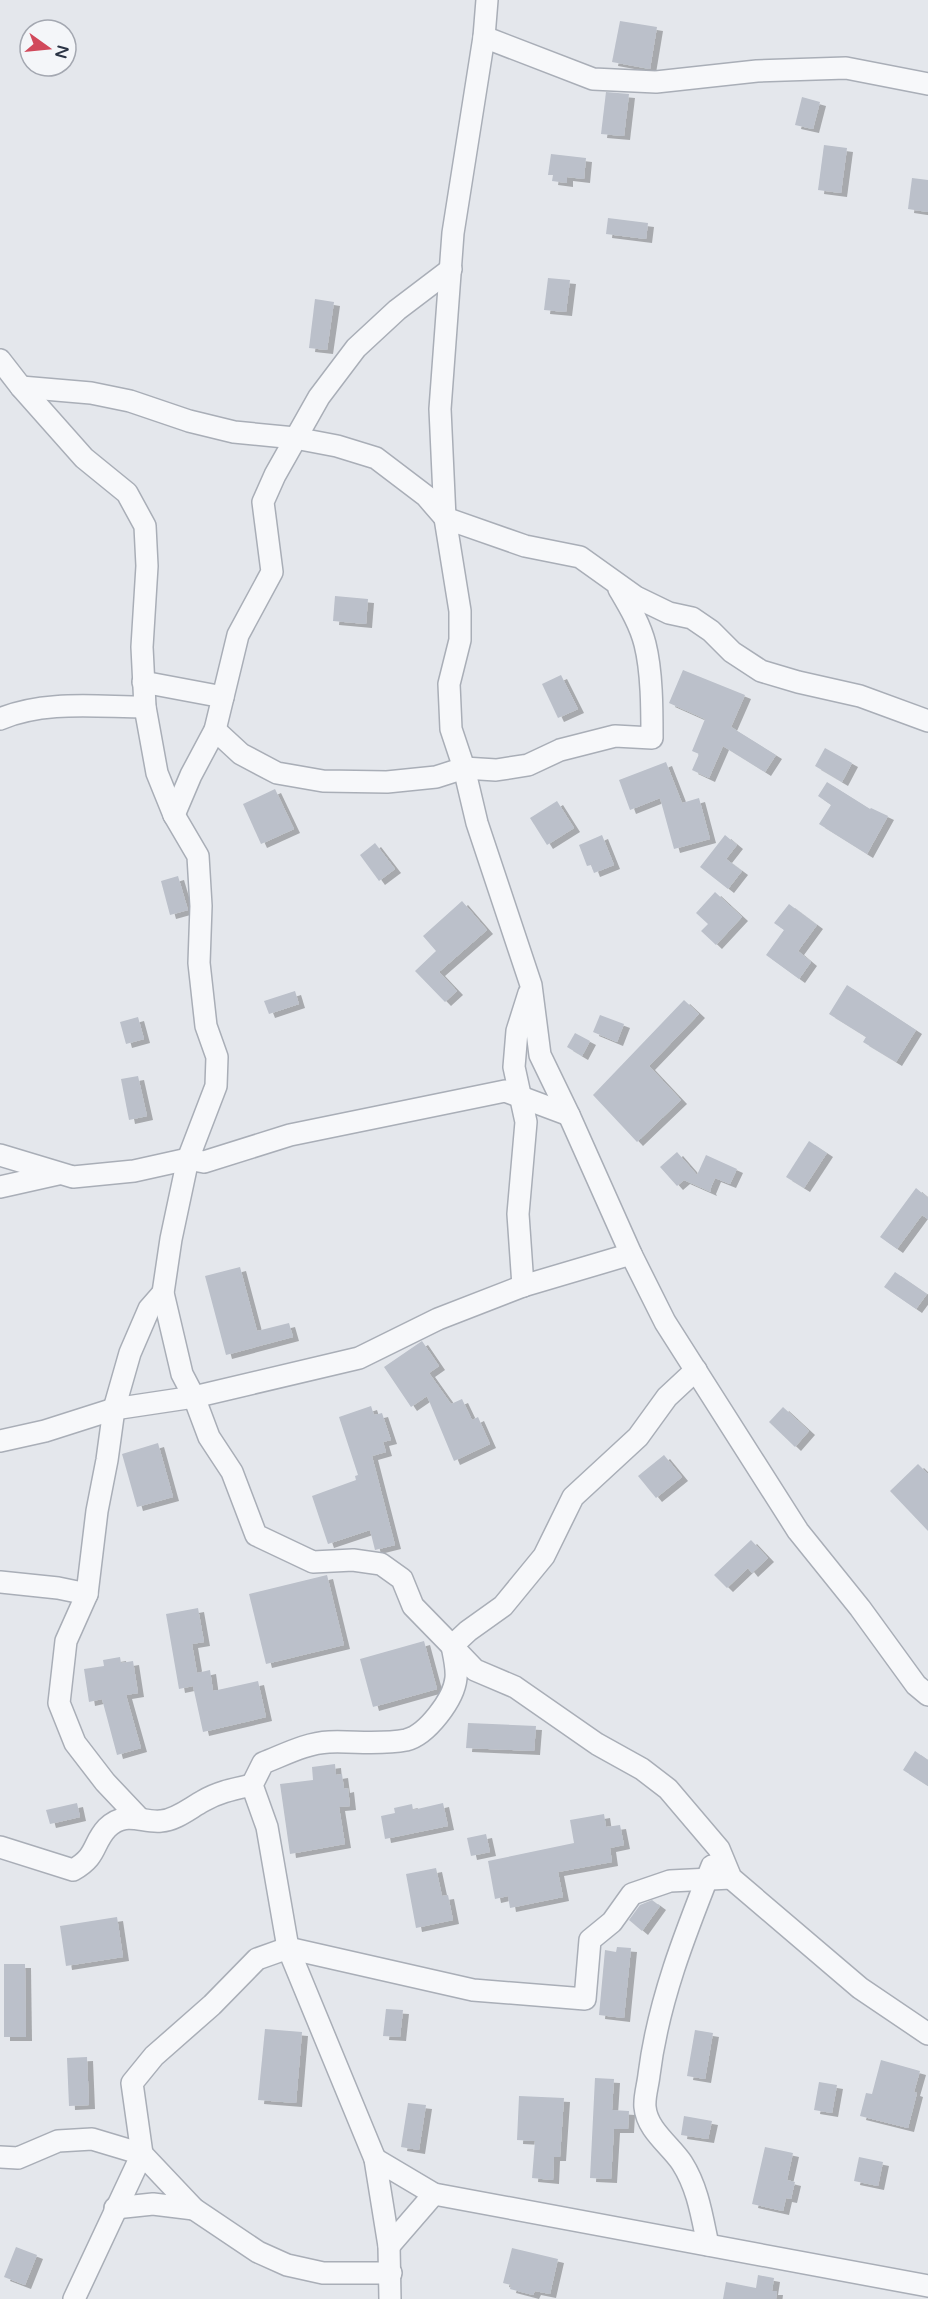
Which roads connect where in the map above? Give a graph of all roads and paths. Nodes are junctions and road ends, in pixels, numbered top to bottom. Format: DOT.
graph roads {
  1 [pos="487,0"];
  2 [pos="484,37"];
  3 [pos="928,84"];
  4 [pos="450,269"];
  5 [pos="0,360"];
  6 [pos="21,387"];
  7 [pos="295,438"];
  8 [pos="445,518"];
  9 [pos="616,584"];
  10 [pos="143,682"];
  11 [pos="223,697"];
  12 [pos="145,707"];
  13 [pos="0,719"];
  14 [pos="928,721"];
  15 [pos="215,730"];
  16 [pos="464,768"];
  17 [pos="174,815"];
  18 [pos="531,986"];
  19 [pos="520,1095"];
  20 [pos="569,1115"];
  21 [pos="0,1155"];
  22 [pos="188,1159"];
  23 [pos="62,1173"];
  24 [pos="0,1187"];
  25 [pos="631,1254"];
  26 [pos="524,1286"];
  27 [pos="163,1293"];
  28 [pos="696,1370"];
  29 [pos="194,1397"];
  30 [pos="114,1409"];
  31 [pos="0,1441"];
  32 [pos="0,1582"];
  33 [pos="87,1594"];
  34 [pos="452,1646"];
  35 [pos="928,1695"];
  36 [pos="252,1785"];
  37 [pos="139,1818"];
  38 [pos="0,1847"];
  39 [pos="719,1849"];
  40 [pos="707,1878"];
  41 [pos="730,1878"];
  42 [pos="288,1948"];
  43 [pos="928,2034"];
  44 [pos="142,2154"];
  45 [pos="0,2157"];
  46 [pos="375,2159"];
  47 [pos="434,2194"];
  48 [pos="115,2208"];
  49 [pos="194,2209"];
  50 [pos="708,2245"];
  51 [pos="389,2246"];
  52 [pos="391,2273"];
  53 [pos="928,2286"];
  54 [pos="74,2299"];
  55 [pos="390,2299"];
  1 -- 2 [label="street"];
  2 -- 3 [label="street"];
  2 -- 4 [label="street"];
  4 -- 7 [label="street"];
  4 -- 8 [label="street"];
  5 -- 6 [label="street"];
  6 -- 7 [label="street"];
  6 -- 10 [label="street"];
  7 -- 8 [label="street"];
  7 -- 11 [label="street"];
  8 -- 9 [label="street"];
  8 -- 16 [label="street"];
  9 -- 14 [label="street"];
  9 -- 16 [label="street"];
  10 -- 11 [label="street"];
  10 -- 12 [label="street"];
  11 -- 15 [label="street"];
  12 -- 13 [label="street"];
  12 -- 17 [label="street"];
  15 -- 16 [label="street"];
  15 -- 17 [label="street"];
  16 -- 18 [label="street"];
  17 -- 22 [label="street"];
  18 -- 19 [label="street"];
  18 -- 20 [label="street"];
  19 -- 20 [label="street"];
  19 -- 22 [label="street"];
  19 -- 26 [label="street"];
  20 -- 25 [label="street"];
  21 -- 23 [label="street"];
  22 -- 23 [label="street"];
  22 -- 27 [label="street"];
  23 -- 24 [label="street"];
  25 -- 26 [label="street"];
  25 -- 28 [label="street"];
  26 -- 29 [label="street"];
  27 -- 29 [label="street"];
  27 -- 30 [label="street"];
  28 -- 34 [label="street"];
  28 -- 35 [label="street"];
  29 -- 30 [label="street"];
  29 -- 34 [label="street"];
  30 -- 31 [label="street"];
  30 -- 33 [label="street"];
  32 -- 33 [label="street"];
  33 -- 37 [label="street"];
  34 -- 36 [label="street"];
  34 -- 39 [label="street"];
  36 -- 37 [label="street"];
  36 -- 42 [label="street"];
  37 -- 38 [label="street"];
  39 -- 40 [label="street"];
  39 -- 41 [label="street"];
  40 -- 41 [label="street"];
  40 -- 42 [label="street"];
  40 -- 50 [label="street"];
  41 -- 43 [label="street"];
  42 -- 44 [label="street"];
  42 -- 46 [label="street"];
  44 -- 45 [label="street"];
  44 -- 48 [label="street"];
  44 -- 49 [label="street"];
  46 -- 47 [label="street"];
  46 -- 51 [label="street"];
  47 -- 50 [label="street"];
  47 -- 51 [label="street"];
  48 -- 49 [label="street"];
  48 -- 54 [label="street"];
  49 -- 52 [label="street"];
  50 -- 53 [label="street"];
  51 -- 52 [label="street"];
  52 -- 55 [label="street"];
}
